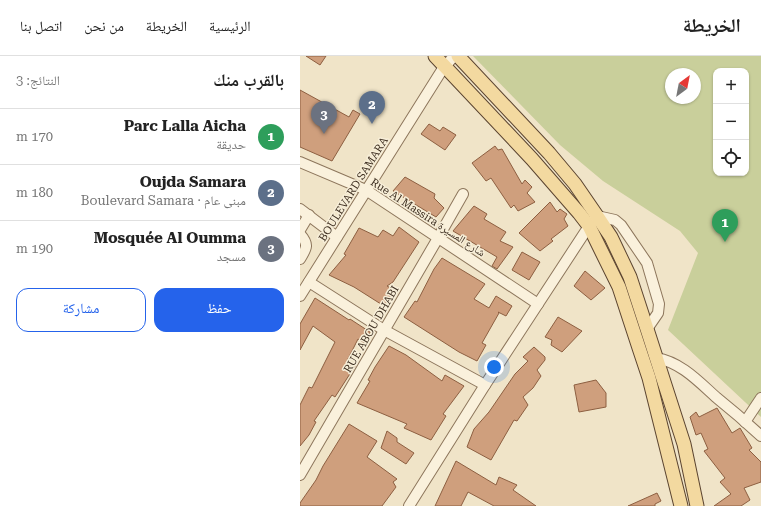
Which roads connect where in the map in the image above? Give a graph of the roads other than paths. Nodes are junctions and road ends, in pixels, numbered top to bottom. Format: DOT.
graph roads {
  1 [pos="435,56"];
  2 [pos="454,56"];
  3 [pos="458,56"];
  4 [pos="445,67"];
  5 [pos="300,162"];
  6 [pos="366,190"];
  7 [pos="463,194"];
  8 [pos="300,208"];
  9 [pos="309,215"];
  10 [pos="598,216"];
  11 [pos="589,226"];
  12 [pos="300,230"];
  13 [pos="300,234"];
  14 [pos="336,236"];
  15 [pos="438,238"];
  16 [pos="300,259"];
  17 [pos="309,282"];
  18 [pos="300,296"];
  19 [pos="538,304"];
  20 [pos="647,329"];
  21 [pos="384,330"];
  22 [pos="656,358"];
  23 [pos="655,376"];
  24 [pos="485,385"];
  25 [pos="761,398"];
  26 [pos="745,422"];
  27 [pos="761,436"];
  28 [pos="684,444"];
  29 [pos="666,448"];
  30 [pos="300,475"];
  31 [pos="409,506"];
  32 [pos="681,506"];
  33 [pos="697,506"];
  1 -- 4 [label="main road"];
  2 -- 4 [label="street, BOULEVARD SAMARA"];
  3 -- 10 [label="main road"];
  4 -- 6 [label="street, BOULEVARD SAMARA"];
  4 -- 11 [label="main road"];
  5 -- 6 [label="street, Rue Al Massira شارع المسيرة"];
  6 -- 14 [label="street, BOULEVARD SAMARA"];
  6 -- 15 [label="street, Rue Al Massira شارع المسيرة"];
  7 -- 15 [label="street, RUE ABOU DHABI"];
  8 -- 9 [label="street"];
  9 -- 12 [label="street"];
  9 -- 14 [label="street"];
  10 -- 11 [label="street"];
  10 -- 20 [label="main road"];
  10 -- 20 [label="street"];
  11 -- 19 [label="street"];
  11 -- 23 [label="main road"];
  13 -- 16 [label="street"];
  14 -- 17 [label="street, BOULEVARD SAMARA"];
  15 -- 19 [label="street, Rue Al Massira شارع المسيرة"];
  15 -- 21 [label="street, RUE ABOU DHABI"];
  17 -- 18 [label="street, BOULEVARD SAMARA"];
  17 -- 21 [label="street"];
  19 -- 24 [label="street"];
  20 -- 22 [label="main road"];
  21 -- 24 [label="street"];
  21 -- 30 [label="street, RUE ABOU DHABI"];
  22 -- 23 [label="main road"];
  22 -- 26 [label="street"];
  23 -- 28 [label="main road"];
  23 -- 29 [label="main road"];
  24 -- 31 [label="street"];
  25 -- 26 [label="street"];
  26 -- 27 [label="street"];
  28 -- 29 [label="main road"];
  28 -- 33 [label="main road"];
  29 -- 32 [label="main road"];
}
